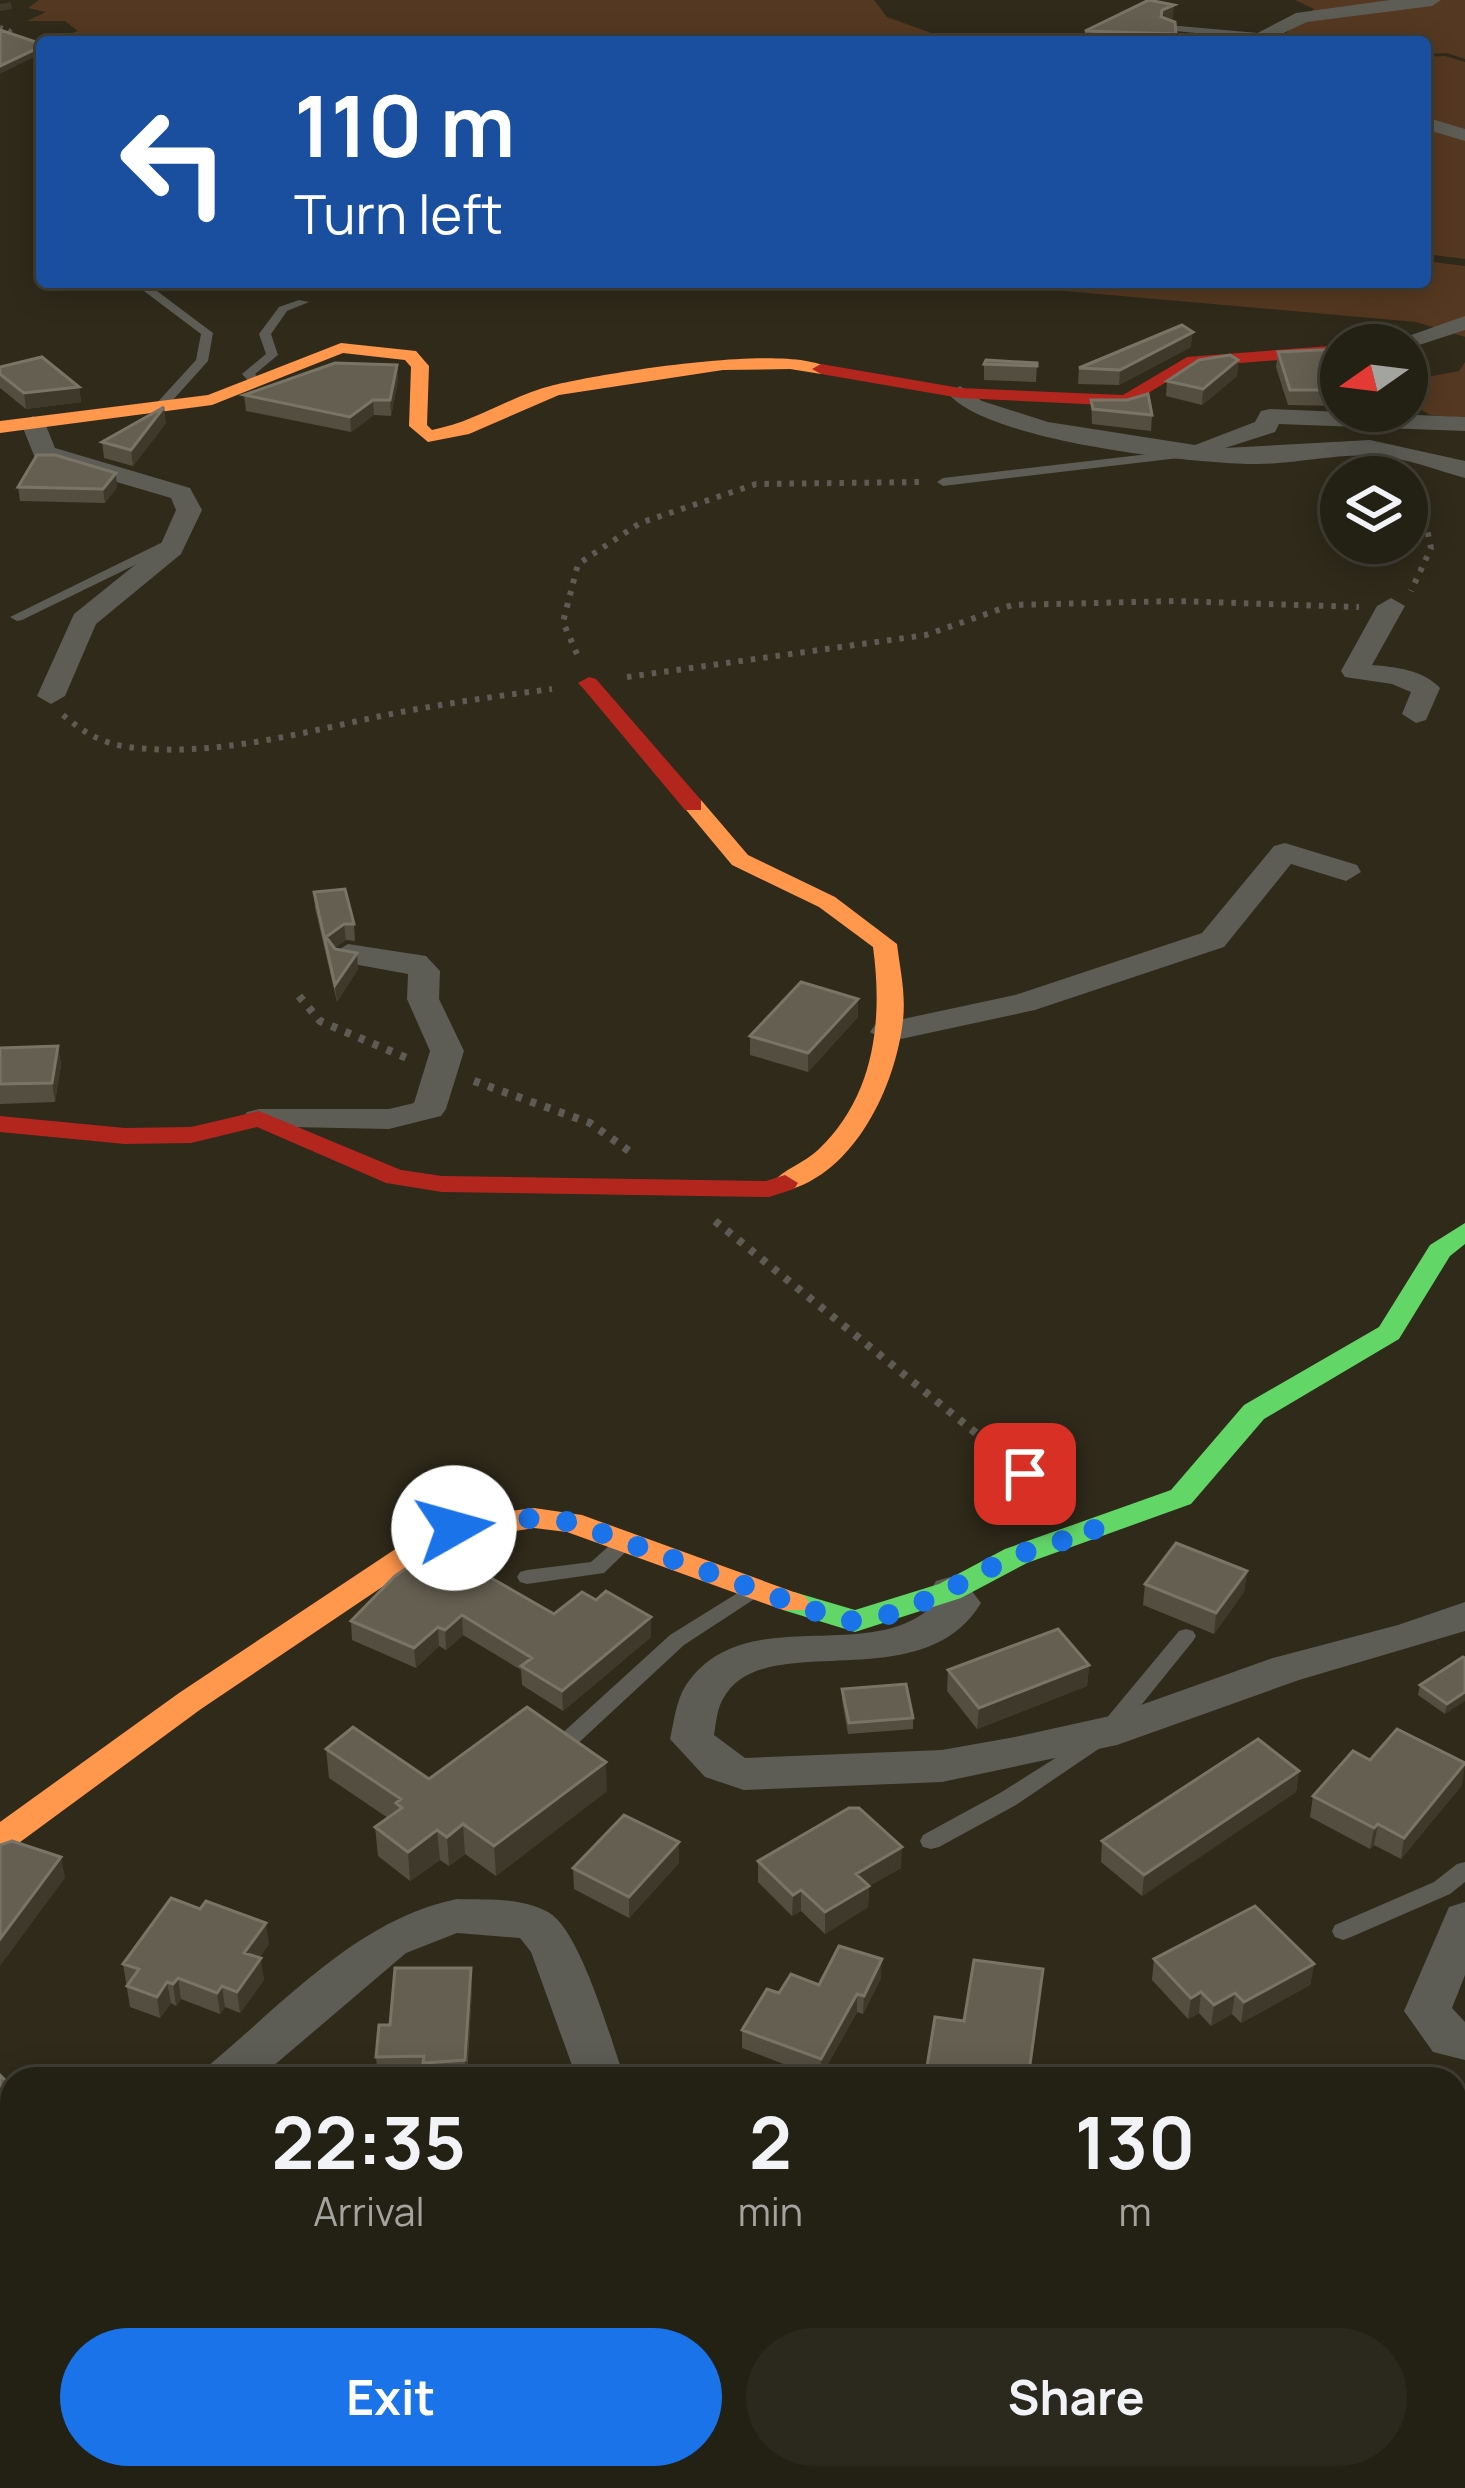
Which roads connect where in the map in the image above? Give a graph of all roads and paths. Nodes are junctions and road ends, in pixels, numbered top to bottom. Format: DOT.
graph roads {
  1 [pos="1432,0"];
  2 [pos="1168,28"];
  3 [pos="1231,36"];
  4 [pos="1261,36"];
  5 [pos="1431,125"];
  6 [pos="1465,135"];
  7 [pos="146,288"];
  8 [pos="303,302"];
  9 [pos="1465,322"];
  10 [pos="1428,334"];
  11 [pos="1320,352"];
  12 [pos="256,382"];
  13 [pos="960,393"];
  14 [pos="159,408"];
  15 [pos="34,423"];
  16 [pos="1465,424"];
  17 [pos="0,427"];
  18 [pos="1188,453"];
  19 [pos="1465,470"];
  20 [pos="943,482"];
  21 [pos="175,540"];
  22 [pos="1424,564"];
  23 [pos="1391,606"];
  24 [pos="16,617"];
  25 [pos="589,683"];
  26 [pos="51,696"];
  27 [pos="1416,714"];
  28 [pos="1346,872"];
  29 [pos="348,954"];
  30 [pos="299,996"];
  31 [pos="887,1032"];
  32 [pos="441,1070"];
  33 [pos="259,1119"];
  34 [pos="0,1124"];
  35 [pos="674,1188"];
  36 [pos="1465,1232"];
  37 [pos="1096,1531"];
  38 [pos="626,1542"];
  39 [pos="527,1576"];
  40 [pos="755,1589"];
  41 [pos="950,1592"];
  42 [pos="1465,1616"];
  43 [pos="1186,1636"];
  44 [pos="1108,1732"];
  45 [pos="566,1742"];
  46 [pos="0,1839"];
  47 [pos="931,1841"];
  48 [pos="1465,1870"];
  49 [pos="1465,1919"];
  50 [pos="1343,1931"];
  51 [pos="1465,2041"];
  52 [pos="239,2067"];
  53 [pos="597,2067"];
  1 -- 4 [label="street"];
  2 -- 3 [label="lane"];
  5 -- 6 [label="street"];
  7 -- 14 [label="lane"];
  8 -- 12 [label="lane"];
  9 -- 10 [label="street"];
  11 -- 13 [label="street"];
  12 -- 13 [label="street"];
  12 -- 14 [label="street"];
  13 -- 18 [label="street"];
  14 -- 15 [label="street"];
  15 -- 17 [label="street"];
  15 -- 21 [label="street"];
  16 -- 18 [label="street"];
  18 -- 19 [label="street"];
  18 -- 20 [label="lane"];
  20 -- 25 [label="path"];
  21 -- 24 [label="lane"];
  21 -- 26 [label="street"];
  22 -- 23 [label="path"];
  23 -- 25 [label="path"];
  23 -- 27 [label="street"];
  25 -- 26 [label="path"];
  25 -- 31 [label="street"];
  28 -- 31 [label="street"];
  29 -- 32 [label="street"];
  30 -- 32 [label="path"];
  31 -- 35 [label="street"];
  32 -- 33 [label="street"];
  32 -- 35 [label="path"];
  33 -- 34 [label="street"];
  33 -- 35 [label="street"];
  35 -- 37 [label="path"];
  36 -- 37 [label="street"];
  37 -- 41 [label="street"];
  38 -- 39 [label="lane"];
  38 -- 40 [label="street"];
  38 -- 46 [label="street"];
  40 -- 41 [label="street"];
  40 -- 45 [label="lane"];
  41 -- 44 [label="street"];
  42 -- 44 [label="street"];
  43 -- 44 [label="lane"];
  44 -- 47 [label="lane"];
  48 -- 50 [label="lane"];
  49 -- 51 [label="street"];
  52 -- 53 [label="street"];
}
